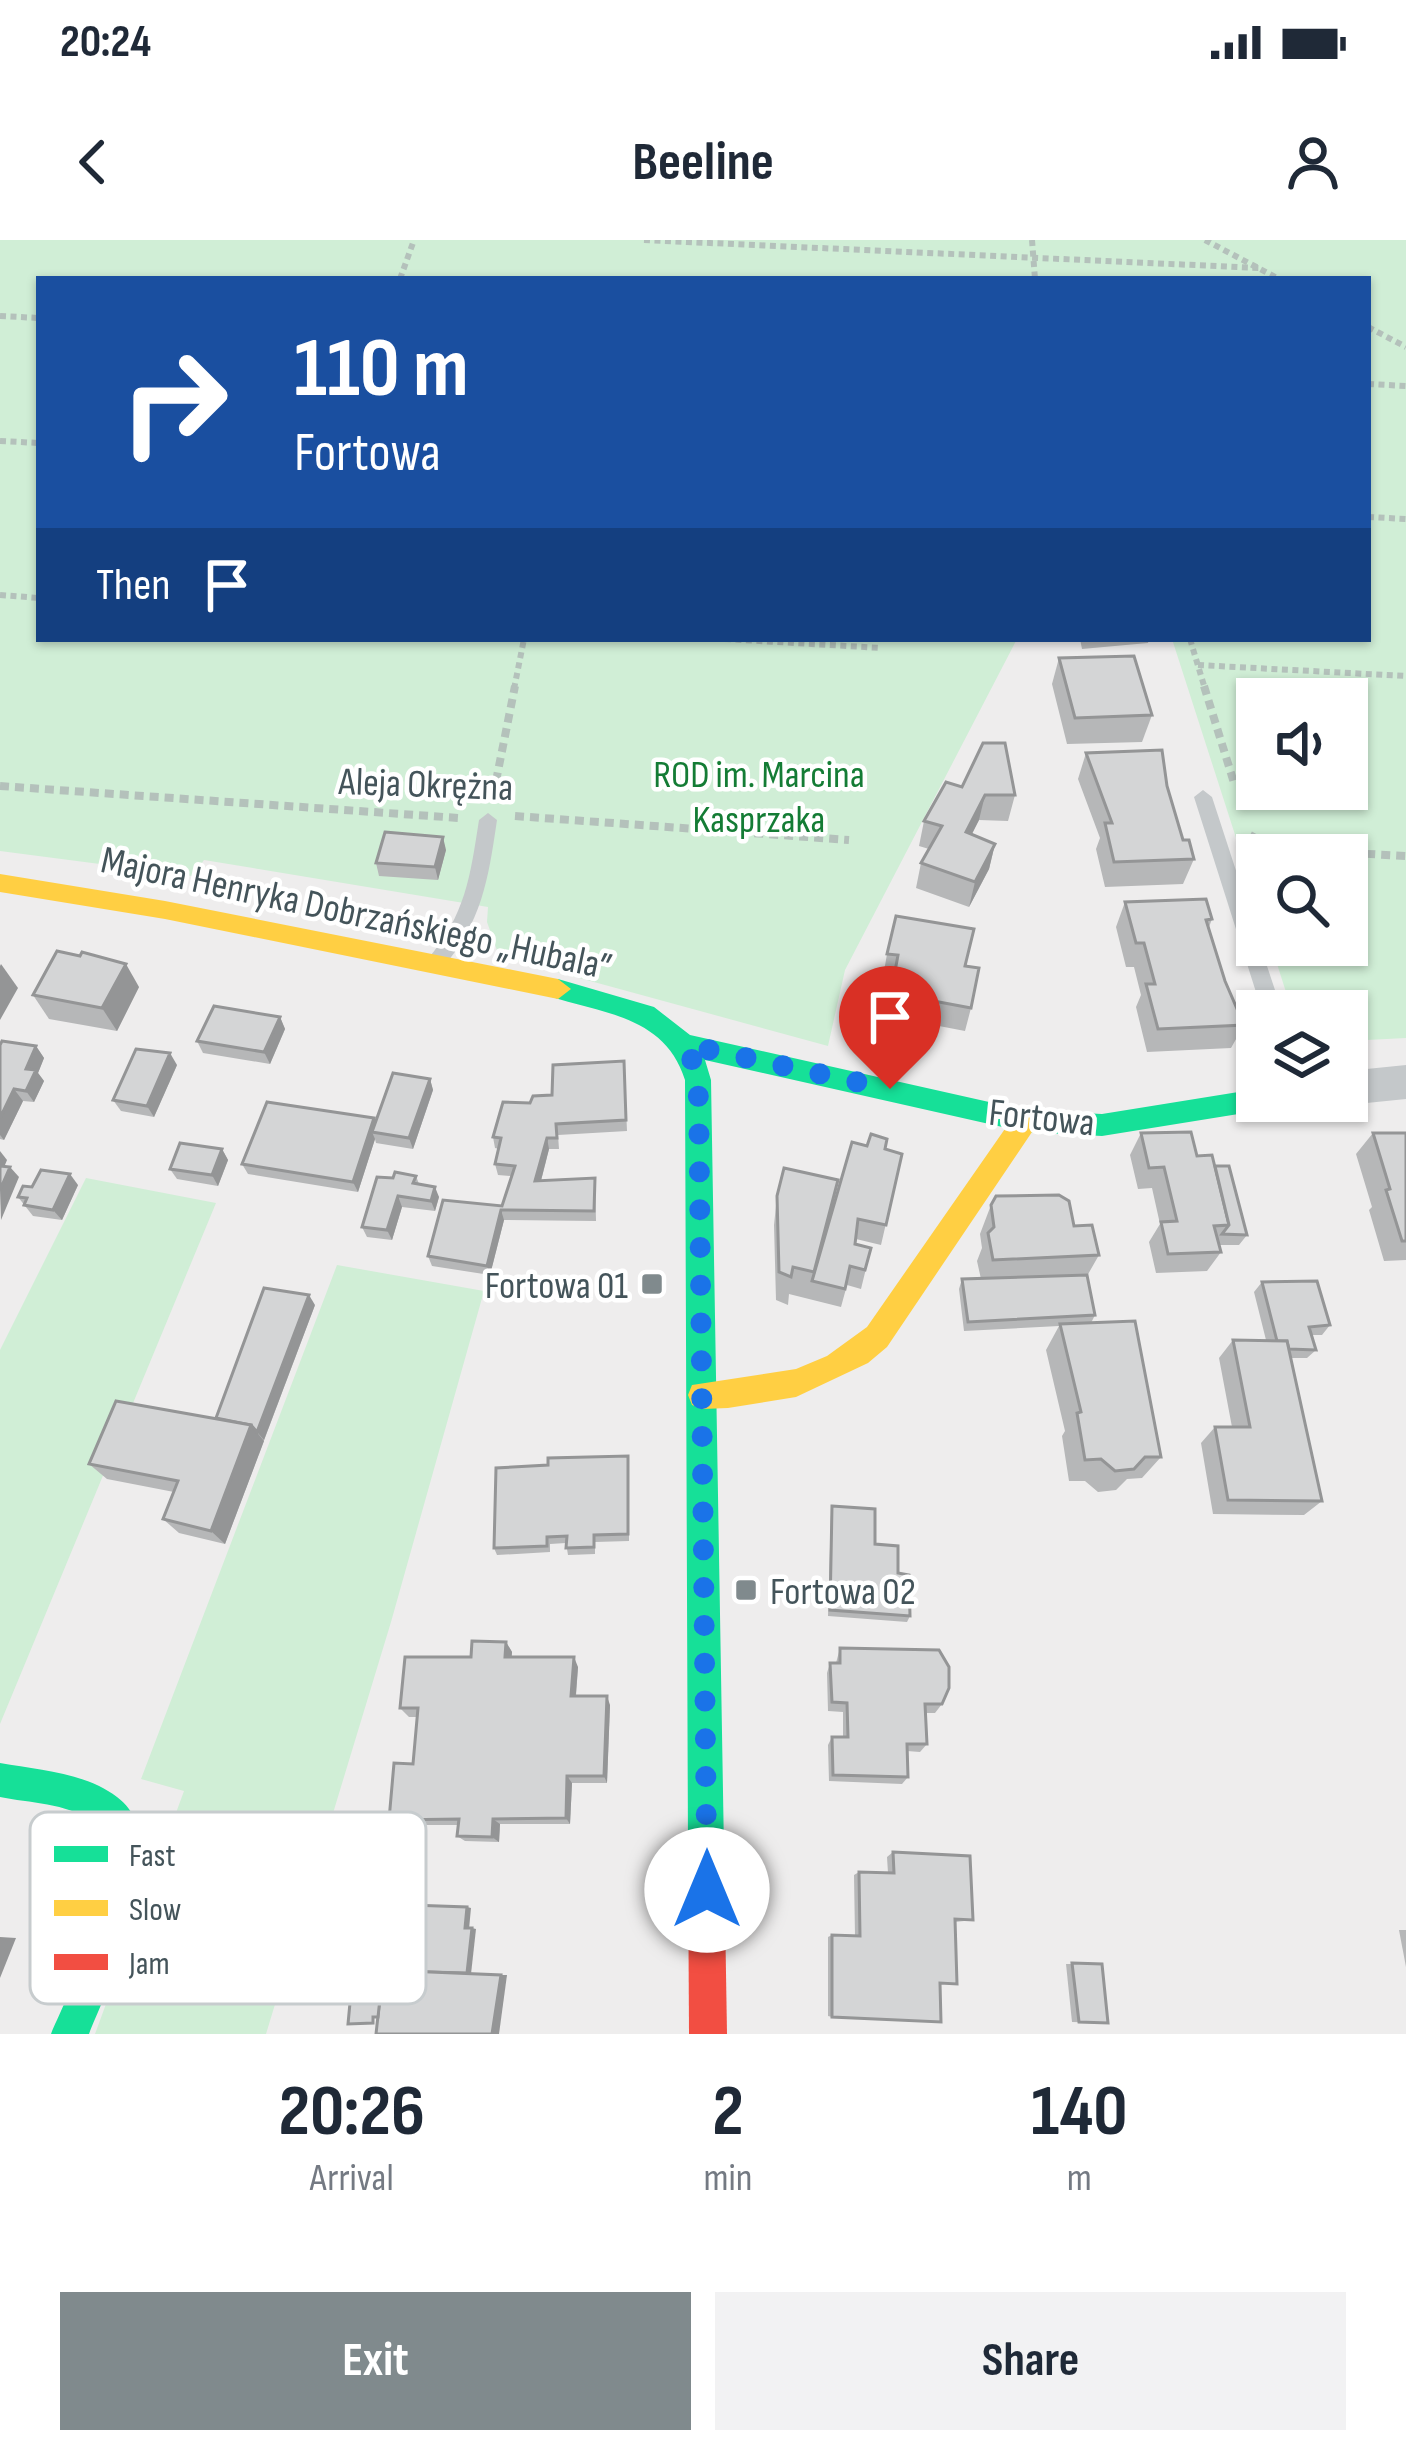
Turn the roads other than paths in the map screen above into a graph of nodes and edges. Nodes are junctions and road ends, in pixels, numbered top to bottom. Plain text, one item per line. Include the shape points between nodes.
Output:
1 (1203, 796) dead end
2 (488, 820) road end
3 (0, 883) edge
4 (434, 965) junction
5 (1265, 990) edge
6 (687, 1045) junction
7 (1406, 1082) edge
8 (1368, 1086) edge
9 (1236, 1103) edge
10 (1025, 1121) junction
11 (704, 1395) junction
12 (0, 1780) edge
13 (104, 1812) edge
14 (81, 2004) edge
15 (70, 2034) edge
16 (708, 2034) edge

1 - 5 lane
2 - 4 lane via 474,906
3 - 4 street, Majora Henryka Dobrzańskiego „Hubala”
4 - 6 street, Majora Henryka Dobrzańskiego „Hubala” via 645,1014
6 - 10 street, Fortowa
6 - 11 street via 698,1078
7 - 8 street
9 - 10 street, Fortowa via 1102,1125
10 - 11 street via 849,1367 809,1385
11 - 16 street
12 - 13 street
14 - 15 street

